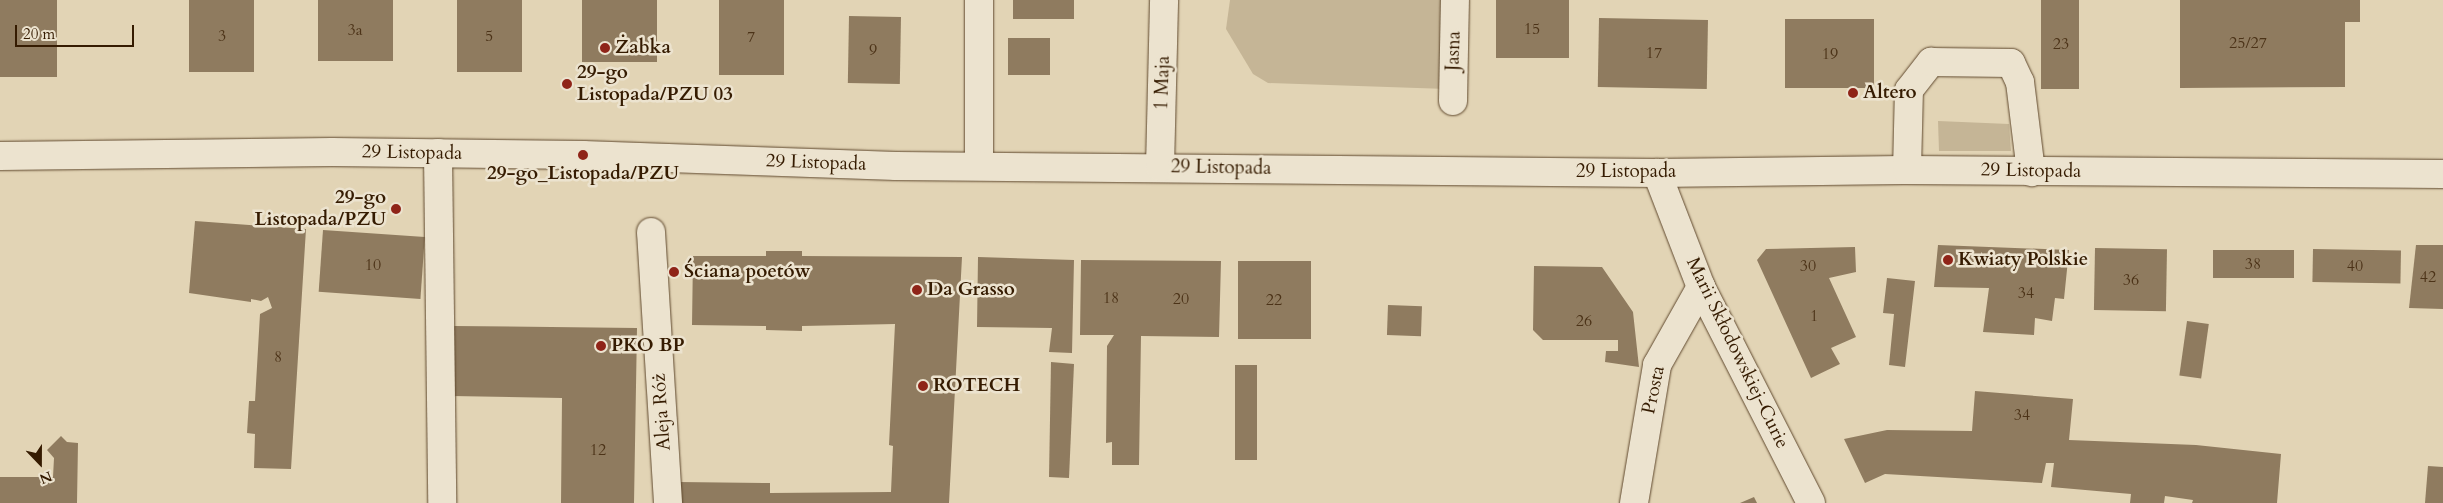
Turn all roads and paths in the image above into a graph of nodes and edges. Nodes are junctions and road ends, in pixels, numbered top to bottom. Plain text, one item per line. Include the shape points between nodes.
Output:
1 (979, 0) edge
2 (1164, 0) edge
3 (1455, 0) edge
4 (1453, 101) dead end
5 (438, 153) junction
6 (0, 156) edge
7 (979, 166) junction
8 (1160, 167) junction
9 (1907, 170) junction
10 (2031, 172) junction
11 (1657, 173) junction
12 (2443, 174) edge
13 (651, 232) dead end
14 (1701, 286) junction
15 (442, 503) edge
16 (668, 503) edge
17 (1634, 503) edge
18 (1811, 503) edge

1 - 7 street
2 - 8 street, 1 Maja
3 - 4 street, Jasna
5 - 6 street, 29 Listopada
5 - 7 street, 29 Listopada
5 - 15 street
7 - 8 street, 29 Listopada
8 - 11 street, 29 Listopada
9 - 10 street, 29 Listopada
9 - 10 street via 1909,90 1931,62 2011,63 2020,82
9 - 11 street, 29 Listopada
10 - 12 street, 29 Listopada
11 - 14 street, Marii Skłodowskiej-Curie
13 - 16 street, Aleja Róż
14 - 17 street, Prosta via 1657,366
14 - 18 street, Marii Skłodowskiej-Curie

